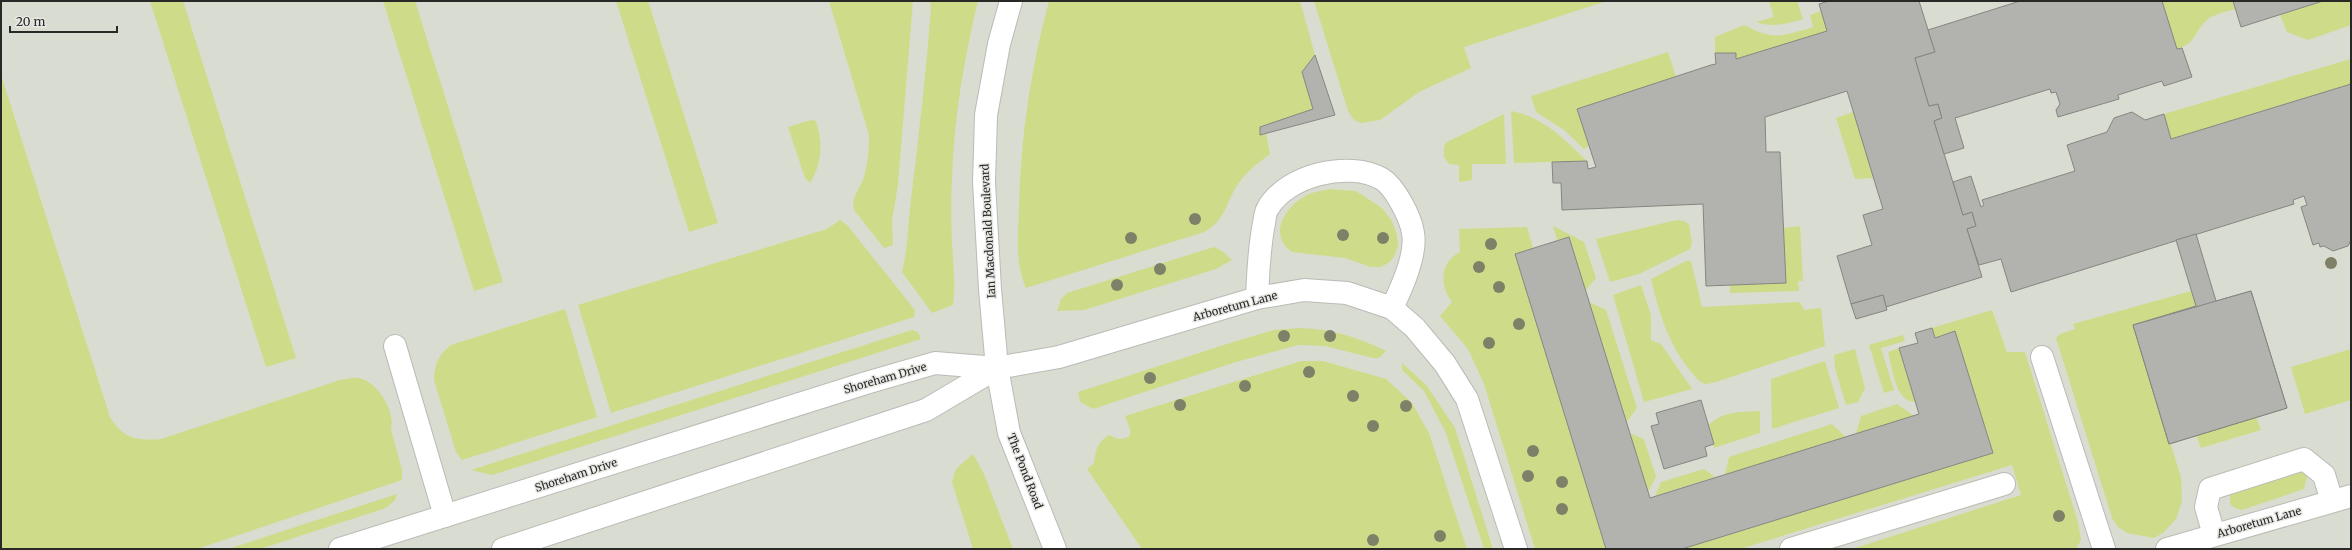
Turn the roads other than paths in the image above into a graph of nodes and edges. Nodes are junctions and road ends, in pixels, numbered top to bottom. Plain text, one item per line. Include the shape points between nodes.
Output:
1 (1010, 1) edge
2 (1257, 298) junction
3 (1392, 308) junction
4 (395, 346) dead end
5 (2042, 357) dead end
6 (997, 368) junction
7 (2004, 484) dead end
8 (2342, 498) edge
9 (445, 516) junction
10 (2214, 535) junction
11 (340, 549) edge
12 (503, 549) edge
13 (1055, 549) edge
14 (1516, 549) edge
15 (1791, 549) edge
16 (2104, 549) edge
17 (2167, 549) edge

1 - 6 street, Ian Macdonald Boulevard via 986,115 984,167
2 - 3 street, Arboretum Lane via 1304,290 1347,294
2 - 3 street via 1259,248 1267,208 1288,186 1320,173 1348,171 1383,180 1401,202 1414,234 1409,271
2 - 6 street, Arboretum Lane via 1059,357
3 - 14 street, Arboretum Lane via 1415,328 1445,364 1467,399
4 - 9 street
5 - 16 street
6 - 9 street, Shoreham Drive via 935,363
6 - 12 street via 926,410
6 - 13 street, The Pond Road via 1009,433
7 - 15 street
8 - 10 street, Arboretum Lane
8 - 10 street via 2324,474 2304,459 2210,489 2206,507
9 - 11 street, Shoreham Drive
10 - 17 street, Arboretum Lane

